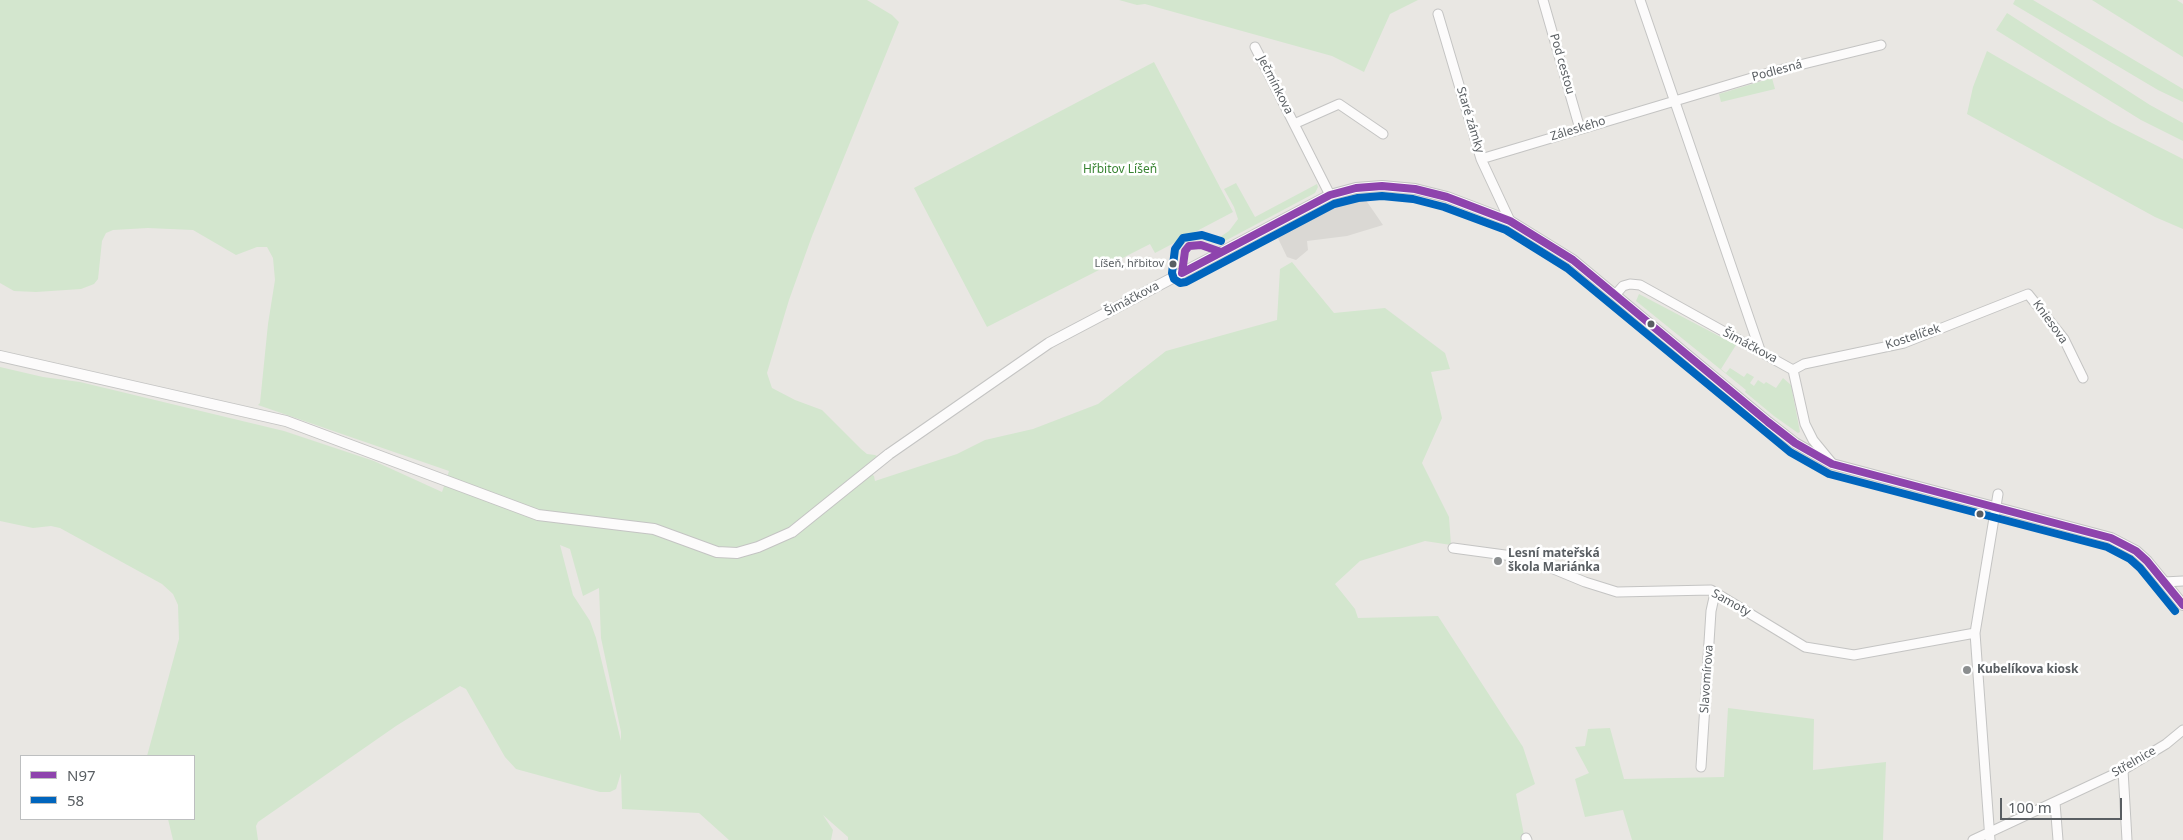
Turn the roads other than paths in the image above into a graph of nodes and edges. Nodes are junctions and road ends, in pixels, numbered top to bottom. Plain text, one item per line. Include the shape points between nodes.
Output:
1 (1543, 0) edge
2 (1640, 0) edge
3 (1438, 14) dead end
4 (1880, 45) dead end
5 (1255, 47) dead end
6 (1674, 100) junction
7 (1294, 124) junction
8 (1580, 129) junction
9 (1383, 134) dead end
10 (1481, 159) junction
11 (1330, 195) junction
12 (1510, 222) junction
13 (1616, 294) junction
14 (2028, 294) joint
15 (1760, 350) junction
16 (0, 356) edge
17 (1793, 370) junction
18 (2083, 378) dead end
19 (1832, 464) junction
20 (1998, 494) dead end
21 (1995, 507) junction
22 (1453, 548) dead end
23 (2183, 581) edge
24 (2164, 582) junction
25 (1715, 592) junction
26 (2183, 605) edge
27 (1975, 633) junction
28 (2183, 730) edge
29 (1701, 766) dead end
30 (2122, 770) junction
31 (2055, 803) junction
32 (1989, 836) edge
33 (1973, 840) edge
34 (2058, 840) edge
35 (2127, 840) edge

1 - 8 street, Pod cestou
2 - 6 street
3 - 10 street, Staré zámky
4 - 6 street, Podlesná
5 - 7 street, Ječmínkova
6 - 8 street, Záleského
6 - 15 street
7 - 9 street, Ječmínkova via 1339,104
7 - 11 street, Ječmínkova
8 - 10 street, Záleského
10 - 12 street, Staré zámky
11 - 12 street, Šimáčkova via 1382,186 1415,189 1447,197
11 - 16 street, Šimáčkova via 1049,343 880,461 792,532 737,553 717,552 654,529 538,514 277,418
12 - 13 street, Šimáčkova via 1573,260
13 - 15 street, Šimáčkova via 1623,286 1640,285
13 - 19 street, Šimáčkova via 1768,422 1795,443
14 - 17 street, Kostelíček via 1904,343 1804,364
14 - 18 street, Kniesova via 2064,339
15 - 17 street, Šimáčkova
17 - 19 street via 1805,424
19 - 21 street, Šimáčkova
20 - 21 street
21 - 24 street, Šimáčkova via 2111,538 2136,551
21 - 27 street
22 - 25 street, Samoty via 1527,558 1617,592
23 - 24 street
24 - 26 street, Šimáčkova
25 - 27 street, Samoty via 1805,647 1854,656
25 - 29 street, Slavomírova
27 - 32 street
28 - 30 street, Střelnice
30 - 31 street, Střelnice
30 - 35 street
31 - 32 street, Střelnice
31 - 34 street
32 - 33 street, Střelnice

